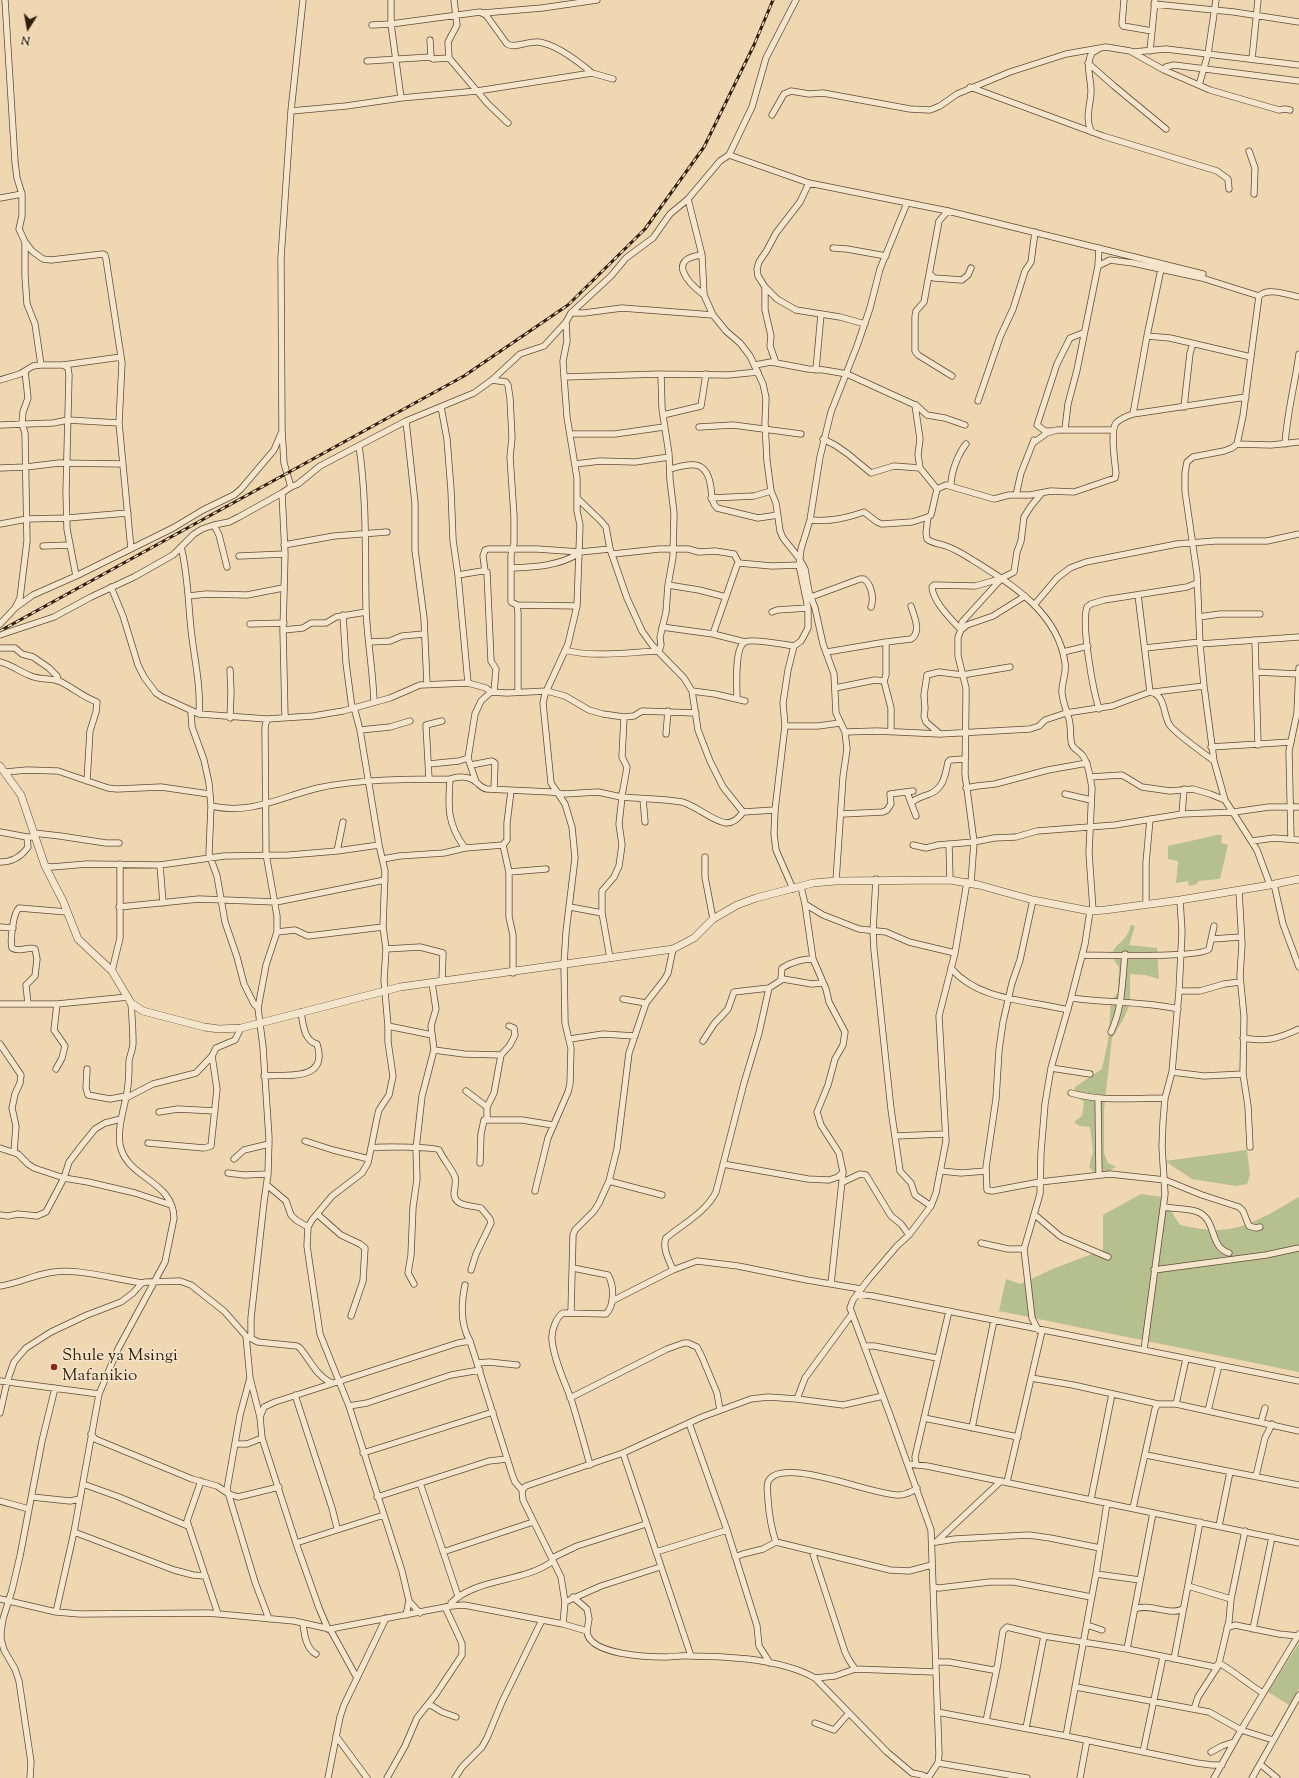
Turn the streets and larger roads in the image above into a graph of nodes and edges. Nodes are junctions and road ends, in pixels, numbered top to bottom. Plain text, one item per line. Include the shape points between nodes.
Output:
1 (5, 0) edge
2 (303, 0) edge
3 (390, 0) edge
4 (454, 0) edge
5 (597, 0) edge
6 (796, 0) edge
7 (1124, 0) edge
8 (1216, 0) edge
9 (1258, 0) edge
10 (1154, 2) edge
11 (1215, 10) junction
12 (483, 13) junction
13 (455, 15) junction
14 (1256, 15) junction
15 (1299, 22) edge
16 (391, 24) junction
17 (372, 25) dead end
18 (1152, 31) junction
19 (430, 40) dead end
20 (1099, 49) junction
21 (1130, 51) junction
22 (1150, 51) junction
23 (1208, 54) junction
24 (431, 57) junction
25 (449, 58) junction
26 (397, 59) junction
27 (1252, 59) junction
28 (367, 61) dead end
29 (1088, 63) junction
30 (1299, 65) edge
31 (1204, 69) junction
32 (1164, 70) junction
33 (592, 73) junction
34 (613, 79) dead end
35 (1299, 81) edge
36 (1199, 86) junction
37 (970, 87) junction
38 (477, 90) junction
39 (401, 98) junction
40 (1290, 110) dead end
41 (291, 111) junction
42 (772, 115) dead end
43 (508, 123) dead end
44 (1166, 129) dead end
45 (1092, 132) junction
46 (1249, 151) dead end
47 (729, 155) junction
48 (809, 184) junction
49 (1229, 189) dead end
50 (22, 194) junction
51 (1254, 194) dead end
52 (0, 198) edge
53 (688, 199) junction
54 (907, 203) junction
55 (948, 211) junction
56 (1035, 232) junction
57 (25, 242) junction
58 (833, 248) dead end
59 (1099, 248) junction
60 (1119, 253) junction
61 (702, 255) junction
62 (886, 256) junction
63 (1133, 263) junction
64 (1098, 266) junction
65 (971, 268) dead end
66 (1161, 269) junction
67 (930, 274) junction
68 (1203, 274) dead end
69 (765, 287) junction
70 (704, 295) junction
71 (1259, 296) junction
72 (1299, 297) edge
73 (571, 313) junction
74 (821, 314) junction
75 (713, 315) junction
76 (566, 322) junction
77 (865, 324) junction
78 (1083, 334) junction
79 (1147, 336) junction
80 (1193, 344) junction
81 (1299, 354) edge
82 (121, 357) junction
83 (1251, 358) junction
84 (776, 363) junction
85 (63, 364) junction
86 (41, 365) junction
87 (755, 365) junction
88 (816, 370) junction
89 (25, 372) junction
90 (758, 372) junction
91 (661, 374) junction
92 (706, 374) junction
93 (847, 374) junction
94 (952, 376) dead end
95 (564, 377) junction
96 (0, 380) edge
97 (492, 380) junction
98 (1246, 397) junction
99 (978, 401) dead end
100 (915, 405) junction
101 (441, 407) junction
102 (1184, 407) junction
103 (1133, 414) junction
104 (663, 415) junction
105 (68, 420) junction
106 (406, 421) junction
107 (22, 424) junction
108 (119, 424) junction
109 (0, 425) edge
110 (965, 425) dead end
111 (664, 427) junction
112 (699, 427) dead end
113 (765, 428) junction
114 (1065, 429) junction
115 (282, 430) junction
116 (1113, 430) junction
117 (1052, 431) junction
118 (570, 434) junction
119 (801, 434) dead end
120 (823, 439) junction
121 (1299, 442) edge
122 (966, 444) dead end
123 (1236, 444) junction
124 (1285, 444) junction
125 (359, 446) junction
126 (669, 457) junction
127 (67, 464) junction
128 (123, 464) junction
129 (575, 464) junction
130 (26, 467) junction
131 (0, 468) edge
132 (920, 468) junction
133 (670, 469) junction
134 (951, 485) junction
135 (291, 487) junction
136 (938, 489) junction
137 (772, 491) junction
138 (282, 494) junction
139 (1041, 494) junction
140 (1016, 495) junction
141 (711, 498) junction
142 (578, 499) junction
143 (128, 513) junction
144 (778, 515) junction
145 (928, 517) junction
146 (67, 518) junction
147 (27, 519) junction
148 (810, 520) junction
149 (0, 524) edge
150 (214, 525) junction
151 (387, 532) dead end
152 (1299, 534) edge
153 (366, 535) junction
154 (1192, 542) junction
155 (70, 545) junction
156 (284, 545) junction
157 (43, 546) dead end
158 (181, 547) junction
159 (131, 549) junction
160 (673, 549) junction
161 (512, 550) junction
162 (580, 552) junction
163 (612, 552) junction
164 (286, 554) junction
165 (239, 556) dead end
166 (799, 558) junction
167 (739, 563) junction
168 (799, 565) junction
169 (227, 567) dead end
170 (511, 568) junction
171 (485, 571) junction
172 (458, 575) junction
173 (76, 576) junction
174 (1002, 578) junction
175 (1197, 583) junction
176 (668, 585) junction
177 (111, 587) junction
178 (1187, 587) junction
179 (284, 588) junction
180 (1197, 593) junction
181 (1138, 595) junction
182 (189, 596) junction
183 (1025, 596) junction
184 (726, 597) junction
185 (811, 598) junction
186 (1035, 604) junction
187 (517, 605) junction
188 (577, 606) junction
189 (911, 606) dead end
190 (871, 607) dead end
191 (15, 608) junction
192 (808, 608) junction
193 (366, 612) junction
194 (772, 612) dead end
195 (1260, 614) dead end
196 (343, 616) junction
197 (1199, 617) junction
198 (0, 624) edge
199 (250, 624) dead end
200 (283, 627) junction
201 (662, 627) junction
202 (961, 630) junction
203 (424, 634) junction
204 (713, 634) junction
205 (0, 635) edge
206 (1299, 636) edge
207 (1256, 640) junction
208 (369, 642) junction
209 (745, 642) junction
210 (886, 642) junction
211 (1200, 643) junction
212 (794, 646) junction
213 (1088, 646) junction
214 (0, 648) edge
215 (1145, 648) junction
216 (565, 650) junction
217 (659, 651) junction
218 (827, 652) junction
219 (1063, 652) junction
220 (0, 662) edge
221 (1010, 667) dead end
222 (230, 670) dead end
223 (1299, 671) edge
224 (1256, 672) junction
225 (962, 675) junction
226 (58, 681) junction
227 (884, 681) junction
228 (468, 683) junction
229 (427, 684) junction
230 (1204, 686) junction
231 (835, 688) junction
232 (547, 691) junction
233 (692, 691) junction
234 (493, 692) junction
235 (518, 692) junction
236 (1152, 692) junction
237 (737, 699) junction
238 (746, 701) dead end
239 (374, 702) junction
240 (353, 708) junction
241 (1100, 709) junction
242 (191, 711) junction
243 (668, 711) junction
244 (696, 713) junction
245 (1066, 713) junction
246 (199, 714) junction
247 (285, 716) junction
248 (624, 717) junction
249 (230, 718) junction
250 (267, 719) junction
251 (410, 721) dead end
252 (442, 721) dead end
253 (840, 723) junction
254 (785, 726) junction
255 (1296, 729) edge
256 (360, 730) junction
257 (845, 732) junction
258 (891, 732) junction
259 (966, 732) junction
260 (666, 734) dead end
261 (940, 734) junction
262 (1291, 742) junction
263 (1258, 745) junction
264 (1211, 747) junction
265 (468, 758) junction
266 (964, 759) junction
267 (1214, 762) junction
268 (1087, 763) junction
269 (429, 764) junction
270 (471, 764) junction
271 (0, 766) edge
272 (6, 772) junction
273 (1090, 777) junction
274 (429, 779) junction
275 (450, 779) junction
276 (87, 780) junction
277 (369, 781) junction
278 (476, 782) junction
279 (966, 788) junction
280 (1184, 789) junction
281 (494, 790) junction
282 (511, 791) junction
283 (913, 791) dead end
284 (907, 792) junction
285 (557, 793) junction
286 (209, 794) junction
287 (1065, 794) dead end
288 (621, 797) junction
289 (643, 799) junction
290 (1091, 800) junction
291 (1225, 800) junction
292 (911, 803) junction
293 (266, 805) junction
294 (211, 806) junction
295 (1290, 807) junction
296 (1299, 807) edge
297 (775, 810) junction
298 (744, 812) junction
299 (1234, 812) junction
300 (842, 814) junction
301 (1182, 814) junction
302 (916, 816) dead end
303 (1150, 819) junction
304 (343, 822) dead end
305 (645, 822) dead end
306 (1090, 827) junction
307 (0, 832) edge
308 (35, 835) junction
309 (27, 837) junction
310 (1291, 839) junction
311 (1299, 840) edge
312 (1252, 841) junction
313 (974, 842) junction
314 (119, 843) dead end
315 (379, 844) junction
316 (949, 844) junction
317 (503, 845) junction
318 (913, 845) dead end
319 (465, 848) junction
320 (337, 851) junction
321 (266, 854) junction
322 (705, 857) dead end
323 (210, 859) junction
324 (383, 859) junction
325 (0, 862) edge
326 (120, 864) junction
327 (160, 864) junction
328 (45, 866) junction
329 (546, 869) dead end
330 (509, 872) junction
331 (876, 879) junction
332 (1299, 879) edge
333 (385, 880) junction
334 (836, 880) junction
335 (950, 880) junction
336 (969, 883) junction
337 (1272, 885) junction
338 (797, 888) junction
339 (1239, 891) junction
340 (220, 900) junction
341 (1033, 900) junction
342 (1180, 900) junction
343 (276, 902) junction
344 (163, 903) junction
345 (805, 904) junction
346 (1146, 904) junction
347 (119, 907) junction
348 (570, 907) junction
349 (1092, 910) junction
350 (67, 912) junction
351 (602, 913) junction
352 (713, 919) junction
353 (1214, 926) dead end
354 (0, 927) edge
355 (383, 927) junction
356 (13, 928) junction
357 (872, 931) junction
358 (276, 932) junction
359 (1241, 937) junction
360 (1212, 939) junction
361 (386, 949) junction
362 (673, 949) junction
363 (955, 954) junction
364 (1125, 954) junction
365 (1182, 954) junction
366 (1082, 955) junction
367 (610, 958) junction
368 (813, 959) junction
369 (564, 964) junction
370 (1299, 967) edge
371 (951, 968) junction
372 (112, 971) junction
373 (513, 973) junction
374 (781, 979) junction
375 (442, 981) junction
376 (1240, 982) junction
377 (432, 983) junction
378 (822, 983) junction
379 (769, 988) junction
380 (1180, 991) junction
381 (386, 992) junction
382 (1008, 998) junction
383 (1071, 998) junction
384 (623, 999) dead end
385 (129, 1000) junction
386 (1121, 1002) junction
387 (646, 1003) junction
388 (0, 1004) edge
389 (28, 1004) junction
390 (57, 1004) junction
391 (258, 1008) junction
392 (1068, 1010) junction
393 (1178, 1010) junction
394 (301, 1012) junction
395 (260, 1023) junction
396 (388, 1026) junction
397 (509, 1026) dead end
398 (241, 1028) junction
399 (1299, 1029) edge
400 (1111, 1032) dead end
401 (432, 1035) junction
402 (635, 1036) junction
403 (1243, 1038) junction
404 (570, 1039) junction
405 (703, 1041) dead end
406 (0, 1044) edge
407 (434, 1050) junction
408 (501, 1055) junction
409 (212, 1056) junction
410 (1051, 1068) junction
411 (56, 1069) dead end
412 (87, 1069) dead end
413 (1172, 1072) junction
414 (1090, 1074) dead end
415 (1243, 1074) junction
416 (264, 1076) junction
417 (466, 1091) dead end
418 (1071, 1093) dead end
419 (126, 1097) junction
420 (1165, 1098) junction
421 (1098, 1099) junction
422 (487, 1107) junction
423 (215, 1111) junction
424 (159, 1112) dead end
425 (121, 1119) junction
426 (487, 1119) junction
427 (553, 1125) junction
428 (945, 1134) junction
429 (895, 1136) junction
430 (305, 1141) dead end
431 (148, 1143) dead end
432 (269, 1144) junction
433 (1250, 1147) dead end
434 (0, 1148) edge
435 (371, 1148) junction
436 (416, 1148) junction
437 (14, 1152) junction
438 (234, 1159) dead end
439 (369, 1159) junction
440 (480, 1163) dead end
441 (723, 1164) junction
442 (941, 1171) junction
443 (986, 1171) junction
444 (843, 1172) junction
445 (228, 1173) dead end
446 (268, 1174) junction
447 (1099, 1174) junction
448 (64, 1178) junction
449 (1165, 1180) junction
450 (609, 1181) junction
451 (842, 1182) junction
452 (1040, 1182) junction
453 (267, 1185) junction
454 (535, 1190) dead end
455 (662, 1195) dead end
456 (171, 1205) junction
457 (931, 1206) junction
458 (1164, 1207) junction
459 (317, 1214) junction
460 (0, 1215) edge
461 (1035, 1215) junction
462 (308, 1227) junction
463 (1260, 1227) dead end
464 (909, 1235) junction
465 (981, 1242) dead end
466 (1299, 1248) edge
467 (1024, 1249) junction
468 (1229, 1253) dead end
469 (1108, 1257) dead end
470 (573, 1268) junction
471 (471, 1270) dead end
472 (673, 1270) junction
473 (1154, 1270) junction
474 (155, 1282) junction
475 (142, 1283) junction
476 (414, 1284) dead end
477 (832, 1284) junction
478 (465, 1285) dead end
479 (0, 1286) edge
480 (859, 1292) junction
481 (612, 1301) junction
482 (949, 1311) junction
483 (571, 1312) junction
484 (852, 1314) junction
485 (351, 1316) dead end
486 (994, 1320) junction
487 (1040, 1330) junction
488 (249, 1337) junction
489 (470, 1341) junction
490 (864, 1346) junction
491 (1144, 1350) junction
492 (937, 1358) junction
493 (1186, 1359) junction
494 (517, 1365) dead end
495 (1219, 1366) junction
496 (479, 1367) junction
497 (250, 1378) junction
498 (1031, 1378) junction
499 (0, 1381) edge
500 (338, 1381) junction
501 (1299, 1381) edge
502 (7, 1382) junction
503 (332, 1383) junction
504 (55, 1388) junction
505 (99, 1394) junction
506 (1112, 1394) junction
507 (295, 1395) junction
508 (883, 1396) junction
509 (570, 1398) junction
510 (797, 1399) junction
511 (1, 1401) edge
512 (1158, 1404) junction
513 (1176, 1404) junction
514 (349, 1406) junction
515 (1264, 1408) dead end
516 (720, 1410) junction
517 (1208, 1411) junction
518 (493, 1412) junction
519 (0, 1413) edge
520 (260, 1417) junction
521 (924, 1418) junction
522 (1261, 1422) junction
523 (689, 1424) junction
524 (1272, 1424) junction
525 (972, 1428) junction
526 (1299, 1431) edge
527 (91, 1434) junction
528 (1018, 1437) junction
529 (262, 1438) junction
530 (236, 1444) junction
531 (363, 1453) junction
532 (623, 1453) junction
533 (1146, 1455) junction
534 (507, 1458) junction
535 (590, 1464) junction
536 (908, 1464) junction
537 (916, 1464) junction
538 (1230, 1472) junction
539 (1256, 1476) junction
540 (201, 1481) junction
541 (1001, 1481) junction
542 (1007, 1482) junction
543 (420, 1483) junction
544 (83, 1484) junction
545 (1299, 1485) edge
546 (279, 1487) junction
547 (917, 1488) junction
548 (522, 1490) junction
549 (227, 1492) junction
550 (32, 1497) junction
551 (238, 1497) junction
552 (377, 1497) junction
553 (80, 1499) junction
554 (1091, 1499) junction
555 (0, 1501) edge
556 (231, 1502) junction
557 (1107, 1503) junction
558 (1133, 1508) junction
559 (29, 1509) junction
560 (1153, 1513) junction
561 (384, 1515) junction
562 (533, 1522) junction
563 (1200, 1522) junction
564 (646, 1524) junction
565 (188, 1526) junction
566 (1219, 1526) junction
567 (337, 1528) junction
568 (727, 1530) junction
569 (1245, 1531) junction
570 (74, 1532) junction
571 (1272, 1537) junction
572 (776, 1542) junction
573 (934, 1542) junction
574 (296, 1543) junction
575 (1299, 1543) edge
576 (1100, 1548) junction
577 (812, 1551) junction
578 (443, 1552) junction
579 (656, 1552) junction
580 (735, 1558) junction
581 (552, 1559) junction
582 (932, 1565) junction
583 (660, 1567) junction
584 (1096, 1574) junction
585 (205, 1576) junction
586 (1140, 1580) junction
587 (1188, 1586) junction
588 (933, 1587) junction
589 (458, 1596) junction
590 (1091, 1597) junction
591 (573, 1598) junction
592 (1231, 1599) junction
593 (0, 1600) edge
594 (8, 1601) junction
595 (409, 1601) junction
596 (565, 1602) junction
597 (448, 1607) junction
598 (1135, 1609) junction
599 (1182, 1609) junction
600 (56, 1612) junction
601 (420, 1613) junction
602 (218, 1614) junction
603 (406, 1615) junction
604 (386, 1618) junction
605 (269, 1619) junction
606 (542, 1620) junction
607 (1229, 1621) junction
608 (303, 1624) junction
609 (563, 1624) junction
610 (1087, 1625) junction
611 (1235, 1626) junction
612 (1227, 1628) junction
613 (329, 1629) junction
614 (1253, 1629) junction
615 (1102, 1630) dead end
616 (587, 1631) junction
617 (0, 1632) edge
618 (1298, 1635) edge
619 (1044, 1636) junction
620 (1084, 1641) junction
621 (1128, 1649) junction
622 (316, 1654) dead end
623 (691, 1656) junction
624 (1163, 1657) junction
625 (1174, 1658) junction
626 (936, 1662) junction
627 (770, 1663) junction
628 (1218, 1665) junction
629 (997, 1668) junction
630 (855, 1669) junction
631 (936, 1672) junction
632 (357, 1678) junction
633 (815, 1678) junction
634 (1076, 1687) junction
635 (1263, 1692) junction
636 (1299, 1695) edge
637 (1154, 1702) junction
638 (429, 1704) junction
639 (1194, 1709) junction
640 (937, 1712) junction
641 (848, 1713) junction
642 (456, 1717) dead end
643 (986, 1721) junction
644 (815, 1724) dead end
645 (1026, 1728) junction
646 (1241, 1730) junction
647 (336, 1736) junction
648 (1066, 1736) junction
649 (1087, 1740) junction
650 (1273, 1740) junction
651 (1234, 1742) junction
652 (1143, 1752) junction
653 (1211, 1752) dead end
654 (938, 1763) junction
655 (1260, 1764) junction
656 (1222, 1765) junction
657 (984, 1771) junction
658 (30, 1778) edge
659 (328, 1778) edge
660 (367, 1778) edge
661 (387, 1778) edge
662 (456, 1778) edge
663 (928, 1778) edge
664 (985, 1778) edge
665 (1026, 1778) edge
666 (1080, 1778) edge
667 (1214, 1778) edge
668 (1252, 1778) edge
669 (1277, 1778) edge

1 - 50 street via 15,162
2 - 41 street
3 - 16 street
4 - 13 street
5 - 12 street
6 - 47 street via 766,58 752,107
7 - 18 street via 1123,26
8 - 11 street
9 - 14 street
10 - 11 street
10 - 18 street
11 - 14 street
11 - 23 street
12 - 13 street
12 - 33 street via 510,46 540,42 579,62
13 - 16 street
13 - 25 street via 457,28 448,42
14 - 15 street
14 - 27 street
16 - 17 street
16 - 26 street
18 - 22 street
19 - 24 street
20 - 21 street via 1106,47
20 - 29 street via 1092,53
20 - 37 street via 1066,54
21 - 22 street
21 - 32 street
22 - 23 street via 1166,49
23 - 27 street
23 - 31 street
24 - 25 street
24 - 26 street
25 - 38 street
26 - 28 street
26 - 39 street
27 - 30 street
29 - 44 street
29 - 45 street via 1091,91 1088,124
31 - 32 street via 1174,65
31 - 35 street
31 - 36 street
32 - 36 street
33 - 34 street
33 - 38 street
36 - 40 street via 1279,110
37 - 42 street via 940,106 924,110 834,94 809,94 790,90 784,94
37 - 45 street
38 - 39 street
38 - 43 street
39 - 41 street
41 - 115 street via 281,258
45 - 49 street via 1217,171 1228,179
46 - 51 street via 1255,168
47 - 48 street
47 - 53 street via 720,161
48 - 54 street
48 - 69 street via 800,202 759,262 757,273
50 - 52 street
50 - 57 street via 19,229
53 - 61 street
53 - 73 street via 670,214 653,238 626,258 611,276
54 - 55 street
54 - 62 street
55 - 56 street
55 - 67 street via 939,221
56 - 59 street
56 - 99 street via 1030,262
57 - 82 street via 43,259 105,255
57 - 86 street via 27,304 35,324
58 - 62 street
59 - 60 street
59 - 64 street
60 - 63 street
60 - 68 street
61 - 70 street
61 - 70 street via 688,259 682,268 684,275
62 - 77 street
63 - 64 street via 1110,260
63 - 66 street
64 - 78 street
65 - 67 street via 962,280 934,278
66 - 71 street via 1217,282
66 - 79 street
67 - 94 street via 924,302 916,311 915,351
69 - 74 street via 785,305 802,312
69 - 84 street via 770,346
70 - 75 street
71 - 72 street via 1270,292
71 - 83 street
73 - 75 street via 622,308
73 - 76 street
74 - 77 street
74 - 88 street
75 - 87 street via 740,343
76 - 95 street
76 - 97 street via 544,346 520,354
77 - 93 street
78 - 114 street
78 - 117 street via 1070,338 1053,374 1037,425 1045,431
79 - 80 street
79 - 103 street
80 - 83 street
80 - 102 street
81 - 124 street via 1286,422
82 - 85 street
82 - 108 street via 123,375
83 - 98 street
84 - 87 street
84 - 88 street
85 - 86 street
85 - 105 street via 68,368 69,375
86 - 89 street via 33,366
87 - 90 street
88 - 93 street
89 - 96 street
89 - 107 street via 28,398
90 - 92 street
90 - 113 street via 766,398
91 - 92 street
91 - 95 street
91 - 104 street
92 - 104 street via 701,406
93 - 100 street
93 - 120 street via 833,406
95 - 118 street
97 - 101 street via 474,393
97 - 161 street via 506,382 510,398 514,516
98 - 102 street
98 - 123 street
100 - 110 street via 927,415
100 - 132 street via 920,439
101 - 106 street
101 - 172 street via 447,439 453,540
102 - 103 street
103 - 116 street via 1117,423
104 - 111 street
105 - 107 street
105 - 108 street
105 - 127 street
106 - 125 street
106 - 203 street
107 - 109 street
107 - 130 street via 25,433
108 - 128 street
111 - 118 street via 614,434
111 - 126 street
112 - 113 street via 733,425
113 - 119 street
113 - 137 street
114 - 116 street
114 - 117 street
115 - 135 street via 284,464
115 - 159 street via 274,450 234,495
116 - 139 street via 1115,478 1074,492 1051,491
117 - 140 street via 1033,442
118 - 129 street
120 - 132 street via 836,445 871,473 894,466
120 - 148 street
121 - 124 street
122 - 134 street via 959,454
123 - 124 street
123 - 154 street via 1224,451 1193,457 1186,464 1185,491
125 - 135 street via 320,466
125 - 153 street
126 - 129 street via 635,462 600,461
126 - 133 street
127 - 128 street
127 - 130 street
127 - 146 street
128 - 143 street
129 - 142 street
130 - 131 street
130 - 147 street
132 - 136 street
133 - 141 street via 688,464 705,468 709,476
133 - 160 street via 674,513
134 - 136 street
134 - 140 street via 991,498
135 - 138 street
136 - 145 street
137 - 141 street via 754,496
137 - 144 street
138 - 150 street via 229,522
138 - 156 street
139 - 140 street
139 - 174 street via 1024,518 1014,572
141 - 144 street via 713,504 723,511 758,518
142 - 162 street
142 - 163 street via 606,527
143 - 146 street
143 - 159 street
144 - 166 street via 783,538
145 - 148 street via 912,522 882,524 864,512 828,521
145 - 174 street via 927,539 953,549
146 - 147 street
146 - 155 street
147 - 149 street
147 - 191 street via 20,598
148 - 166 street
150 - 158 street via 194,534
150 - 169 street
151 - 153 street
152 - 154 street via 1267,541
153 - 156 street via 334,536
153 - 193 street
154 - 175 street
154 - 186 street via 1092,561 1070,568 1057,578
155 - 157 street
155 - 173 street
156 - 164 street
158 - 177 street via 173,555
158 - 182 street
159 - 173 street
160 - 163 street
160 - 167 street via 734,554
160 - 176 street
161 - 162 street
161 - 170 street
161 - 171 street via 485,550
162 - 163 street
162 - 170 street via 571,559 558,563
162 - 188 street
163 - 217 street via 627,598 642,631
164 - 165 street
164 - 179 street
166 - 168 street
166 - 185 street via 807,575
167 - 168 street
167 - 184 street
168 - 192 street
170 - 187 street via 511,602
171 - 172 street
171 - 234 street via 488,577 491,661 496,669
172 - 228 street
173 - 191 street via 33,595
174 - 183 street
174 - 202 street via 962,622
174 - 202 street via 975,586 932,587 933,594
175 - 178 street
175 - 180 street
176 - 184 street
176 - 201 street
177 - 205 street via 54,617
177 - 242 street via 144,677 156,693
178 - 180 street
178 - 181 street
179 - 182 street via 247,595
179 - 200 street
180 - 197 street
181 - 213 street via 1096,602 1087,607 1085,619
181 - 215 street
182 - 246 street via 200,697
183 - 186 street
183 - 202 street via 993,616 973,622
184 - 204 street
185 - 190 street via 864,579 870,587
185 - 218 street
186 - 219 street via 1052,628
187 - 188 street
187 - 235 street
188 - 216 street
189 - 210 street via 916,629 914,637
191 - 198 street
192 - 194 street
192 - 212 street via 808,628 805,636
193 - 196 street
193 - 208 street
195 - 197 street
196 - 200 street via 326,622 311,623 303,628
196 - 240 street via 346,663
197 - 211 street
199 - 200 street
200 - 247 street
201 - 204 street
201 - 217 street
202 - 225 street via 957,642
203 - 208 street via 402,636 390,641
203 - 229 street
204 - 209 street
206 - 207 street
207 - 211 street
207 - 224 street
208 - 239 street
209 - 212 street via 773,642
209 - 237 street via 739,652
210 - 218 street
210 - 227 street
211 - 215 street
211 - 230 street
212 - 254 street via 783,704
213 - 219 street
213 - 241 street via 1093,688
214 - 226 street via 15,648 22,654 33,657 49,668
215 - 236 street
216 - 217 street via 579,653
216 - 232 street
217 - 233 street via 684,678
218 - 231 street via 834,674
219 - 245 street via 1066,671 1062,689
220 - 226 street via 31,676
221 - 225 street
222 - 249 street
223 - 224 street
223 - 255 street
224 - 263 street
225 - 259 street via 966,688
225 - 261 street via 939,672 926,678 924,719
226 - 276 street via 97,702 90,731
227 - 231 street via 869,681
227 - 258 street via 891,708
228 - 229 street
228 - 234 street
229 - 239 street via 412,688 401,695
230 - 236 street
230 - 264 street
231 - 253 street via 836,713
232 - 235 street
232 - 248 street via 565,696 589,710
232 - 285 street via 543,703 551,783
233 - 237 street
233 - 244 street
234 - 235 street
234 - 265 street via 481,702 475,714
236 - 241 street
236 - 267 street via 1160,697 1172,728
237 - 238 street
239 - 240 street
240 - 247 street via 313,716
240 - 256 street
241 - 245 street
242 - 246 street
242 - 286 street via 192,726 207,772
243 - 244 street
243 - 248 street via 642,711 634,716
243 - 260 street
244 - 298 street via 700,737 713,768 723,787
245 - 259 street via 1045,720 1039,726 1030,729
245 - 268 street via 1071,742
246 - 249 street
247 - 250 street
248 - 288 street via 622,757 627,767
249 - 250 street
250 - 293 street
251 - 256 street via 390,727
252 - 269 street via 426,725
253 - 254 street
253 - 257 street
254 - 297 street
255 - 262 street
256 - 277 street
257 - 258 street
257 - 300 street via 848,749 843,777
258 - 261 street
259 - 261 street
259 - 266 street
262 - 263 street
262 - 295 street
263 - 264 street
264 - 267 street
265 - 269 street
265 - 270 street
266 - 279 street
266 - 292 street via 950,760 944,782 940,787
267 - 291 street
268 - 273 street
268 - 279 street
269 - 274 street
270 - 278 street
270 - 281 street via 486,761 494,763
271 - 272 street
272 - 276 street via 49,770
272 - 308 street via 21,795
273 - 280 street via 1118,775 1125,776 1142,787 1170,791
273 - 290 street
274 - 275 street
274 - 277 street
275 - 278 street via 462,777
275 - 319 street via 451,825
276 - 286 street via 108,788 161,787
277 - 293 street via 318,788
277 - 315 street
278 - 281 street via 482,788
279 - 313 street
280 - 291 street via 1204,792
280 - 301 street
281 - 282 street
282 - 285 street
282 - 317 street via 507,840
283 - 284 street
284 - 292 street
284 - 300 street via 890,794 892,804 883,812
285 - 288 street via 598,792
285 - 348 street via 568,815 575,844
286 - 294 street
287 - 290 street
288 - 289 street
288 - 351 street via 619,824 622,836 619,866 614,877 602,891
289 - 298 street via 682,802 727,823 734,822
289 - 305 street
290 - 306 street
291 - 299 street
292 - 302 street
293 - 294 street via 229,809
293 - 321 street
294 - 323 street
295 - 296 street
295 - 299 street
295 - 310 street
297 - 298 street
297 - 338 street via 774,843
299 - 301 street
299 - 312 street
300 - 334 street
301 - 303 street
303 - 306 street
303 - 346 street
304 - 320 street
306 - 313 street via 1042,830 1016,837
306 - 349 street
307 - 309 street
308 - 309 street
308 - 314 street
308 - 328 street
309 - 325 street via 28,847 24,854
310 - 311 street
310 - 312 street
312 - 337 street
313 - 316 street
313 - 336 street
315 - 320 street
315 - 324 street
316 - 318 street via 926,848
316 - 335 street
317 - 319 street
317 - 330 street
319 - 324 street via 444,853
320 - 321 street
321 - 323 street
321 - 343 street
322 - 352 street via 705,877
323 - 327 street
323 - 340 street via 217,876
324 - 333 street
326 - 327 street
326 - 328 street
326 - 347 street
327 - 344 street
328 - 350 street
329 - 330 street
330 - 373 street
331 - 334 street
331 - 335 street
331 - 357 street
332 - 337 street
333 - 343 street
333 - 355 street
334 - 338 street
335 - 336 street
336 - 341 street
336 - 363 street
337 - 339 street
337 - 370 street
338 - 345 street
338 - 352 street via 741,903
339 - 342 street
339 - 359 street
340 - 343 street
340 - 344 street via 199,899
340 - 391 street via 244,984
341 - 349 street
341 - 382 street via 1020,960
342 - 346 street
342 - 365 street
343 - 358 street
344 - 347 street
345 - 357 street via 835,920
345 - 368 street
346 - 349 street
347 - 372 street via 120,938
348 - 351 street
348 - 369 street
349 - 366 street
350 - 356 street via 19,908 14,913
350 - 372 street via 78,939
351 - 367 street
352 - 362 street via 694,938
353 - 360 street
354 - 356 street
355 - 358 street via 308,936 295,930
355 - 361 street
356 - 389 street via 10,942 12,948 33,948 36,953 35,976 26,985
357 - 363 street via 886,932 909,942
357 - 429 street
358 - 391 street via 266,965
359 - 360 street
359 - 376 street
360 - 365 street via 1208,951
361 - 375 street via 420,947 443,953
361 - 381 street
362 - 367 street
362 - 387 street via 668,973
363 - 371 street
364 - 365 street
364 - 366 street
364 - 386 street
365 - 380 street
366 - 383 street
367 - 369 street
368 - 374 street via 799,960 792,965 784,966
368 - 378 street
369 - 373 street
369 - 404 street via 565,1023
371 - 382 street via 962,979 980,990
371 - 428 street via 940,1016
372 - 385 street
373 - 375 street
374 - 378 street
374 - 379 street
375 - 377 street
376 - 380 street via 1200,991
376 - 403 street
377 - 381 street
377 - 401 street via 436,1009 431,1026
378 - 444 street via 845,1032 843,1045 835,1059 818,1108 818,1117 839,1153
379 - 405 street via 734,992 728,1009
379 - 441 street via 760,1034
380 - 393 street
381 - 394 street
381 - 396 street
382 - 392 street
382 - 443 street via 999,1050 996,1099
383 - 386 street
383 - 392 street
384 - 387 street
385 - 390 street
385 - 398 street via 143,1011 204,1027
385 - 419 street via 133,1045
386 - 393 street via 1150,1004
386 - 400 street
387 - 402 street
388 - 389 street
389 - 390 street
390 - 411 street via 54,1030 65,1046
391 - 395 street
392 - 410 street
393 - 413 street
394 - 395 street
394 - 416 street via 308,1039 317,1044 317,1066 314,1070 300,1074
395 - 398 street
395 - 416 street
396 - 401 street
396 - 435 street via 392,1076 389,1095 379,1110
397 - 408 street via 514,1028 515,1035
398 - 409 street via 235,1040 216,1048
399 - 403 street via 1273,1039
401 - 407 street
402 - 404 street via 604,1034
402 - 450 street via 627,1061 617,1149
403 - 415 street
404 - 427 street via 569,1089
406 - 437 street via 21,1075 12,1108 16,1126
407 - 408 street
407 - 436 street via 422,1096
408 - 422 street via 494,1093
409 - 419 street via 193,1074 157,1082
409 - 423 street via 217,1084
410 - 414 street
410 - 452 street via 1045,1104
412 - 419 street via 88,1095 110,1099
413 - 415 street via 1204,1076
413 - 420 street
415 - 433 street
416 - 432 street
417 - 422 street
418 - 421 street
419 - 425 street
420 - 421 street
420 - 449 street via 1162,1140
421 - 447 street
422 - 426 street
423 - 424 street via 178,1109
423 - 431 street via 210,1147
425 - 448 street via 105,1123 95,1129 69,1162
425 - 456 street via 120,1143 125,1158 137,1171 157,1184
426 - 427 street via 522,1120
426 - 440 street via 482,1124
427 - 454 street
428 - 429 street
428 - 442 street
429 - 457 street via 900,1171 911,1183 915,1194
430 - 439 street
432 - 438 street via 244,1150
432 - 446 street
434 - 437 street
435 - 436 street
435 - 439 street
436 - 471 street via 438,1149 455,1176 456,1200 481,1208 490,1219 490,1227
436 - 476 street via 417,1179 408,1273
437 - 448 street via 34,1168
439 - 459 street via 362,1173 332,1196
441 - 444 street via 808,1179 829,1180
441 - 472 street via 713,1198 666,1238 665,1248
442 - 443 street
442 - 457 street
443 - 452 street via 989,1191
444 - 451 street
445 - 446 street
446 - 453 street
447 - 449 street
447 - 452 street
448 - 456 street via 93,1183
448 - 460 street via 46,1212 37,1216
449 - 458 street
449 - 463 street via 1239,1207 1248,1226
450 - 455 street
450 - 470 street via 594,1211 575,1230 572,1241
451 - 464 street via 860,1174 866,1175 892,1216
451 - 477 street
452 - 461 street
453 - 462 street via 286,1201 291,1215
453 - 488 street
456 - 474 street via 174,1218 169,1247
457 - 464 street
458 - 468 street via 1203,1215 1211,1227 1218,1247
458 - 473 street
459 - 462 street
459 - 485 street via 342,1235 365,1248 363,1281
461 - 467 street
461 - 469 street via 1061,1237
462 - 500 street via 307,1246 318,1323
464 - 480 street
465 - 467 street via 1008,1249
466 - 473 street
467 - 487 street via 1033,1321
470 - 481 street via 608,1274 611,1280
470 - 483 street
472 - 477 street via 697,1261 713,1262
472 - 481 street
473 - 491 street
474 - 475 street
474 - 488 street via 180,1281 191,1285 224,1311
474 - 505 street via 118,1348
475 - 479 street via 88,1273 58,1272
475 - 502 street via 121,1302 51,1332 26,1348 14,1362
477 - 480 street
478 - 489 street via 463,1320
480 - 482 street
480 - 484 street via 851,1304
481 - 483 street via 606,1314
482 - 486 street
482 - 492 street
483 - 509 street via 561,1314 553,1330 552,1339
484 - 490 street
484 - 510 street via 805,1378
486 - 487 street
486 - 525 street
487 - 491 street
487 - 498 street
488 - 497 street
488 - 503 street via 268,1344 297,1346 320,1375
489 - 496 street
489 - 500 street
490 - 492 street
490 - 508 street
491 - 493 street
492 - 521 street
493 - 495 street
493 - 513 street
494 - 496 street via 488,1362
495 - 501 street
495 - 517 street
496 - 514 street via 367,1403
496 - 518 street
497 - 520 street
497 - 530 street
498 - 506 street
498 - 528 street
499 - 502 street
500 - 503 street
500 - 514 street
502 - 504 street
502 - 511 street
503 - 507 street
504 - 505 street
504 - 550 street
505 - 527 street
506 - 512 street
506 - 554 street
507 - 520 street via 268,1404
507 - 567 street
508 - 510 street via 843,1406
508 - 536 street
509 - 516 street via 667,1349 688,1343 697,1347 702,1356 717,1393
509 - 535 street
510 - 516 street via 759,1398
511 - 519 street
512 - 513 street
512 - 533 street
513 - 517 street
514 - 531 street
515 - 522 street
516 - 523 street
517 - 522 street
518 - 531 street
518 - 534 street
520 - 529 street
521 - 525 street
521 - 537 street via 915,1457
522 - 524 street
523 - 532 street
523 - 568 street
524 - 526 street
524 - 539 street via 1265,1438
525 - 528 street
527 - 540 street via 95,1439
527 - 544 street
528 - 542 street
529 - 530 street via 247,1444
529 - 546 street
530 - 549 street
531 - 552 street
532 - 535 street
532 - 564 street
533 - 538 street
533 - 558 street
534 - 543 street via 489,1461
534 - 548 street via 515,1482
535 - 548 street via 526,1486
536 - 537 street
536 - 547 street
537 - 541 street
538 - 539 street
538 - 566 street
539 - 545 street
540 - 549 street
540 - 565 street via 190,1508
541 - 542 street
541 - 573 street
542 - 554 street
543 - 552 street
543 - 578 street
544 - 553 street
544 - 565 street
546 - 551 street
546 - 574 street
547 - 572 street via 909,1493 896,1495 804,1473 776,1474 769,1480 767,1487 771,1526
547 - 573 street
548 - 562 street via 523,1500
549 - 551 street
549 - 556 street
550 - 553 street via 70,1501
550 - 559 street
551 - 556 street
552 - 561 street
553 - 570 street
554 - 557 street
555 - 559 street
556 - 605 street
557 - 558 street
557 - 576 street
558 - 560 street
559 - 594 street
560 - 563 street
560 - 586 street
561 - 567 street
561 - 595 street
562 - 578 street
562 - 581 street
563 - 566 street
563 - 587 street
564 - 579 street
564 - 581 street via 578,1546
565 - 585 street
566 - 569 street
567 - 574 street
568 - 579 street
568 - 580 street
569 - 571 street
569 - 592 street
570 - 585 street via 174,1570
570 - 600 street
571 - 575 street
571 - 614 street
572 - 577 street
572 - 580 street
573 - 576 street via 1030,1535
573 - 582 street
574 - 613 street
576 - 584 street
577 - 582 street via 900,1572
577 - 630 street via 841,1639
578 - 589 street
579 - 583 street
580 - 627 street via 757,1626 759,1646
581 - 589 street via 539,1569
581 - 596 street via 561,1577
582 - 588 street
583 - 591 street
583 - 623 street
584 - 586 street
584 - 590 street
585 - 602 street
586 - 598 street
587 - 592 street
587 - 599 street
588 - 590 street via 1006,1582 1031,1584
588 - 626 street
589 - 597 street
590 - 610 street
591 - 596 street
591 - 616 street via 587,1609
592 - 607 street
593 - 594 street
594 - 600 street
594 - 617 street
595 - 601 street
595 - 603 street
596 - 609 street
597 - 601 street
597 - 606 street via 473,1606
597 - 638 street via 462,1644 462,1655
598 - 599 street via 1146,1606 1173,1611
598 - 621 street
599 - 625 street
600 - 602 street
601 - 603 street
602 - 605 street
603 - 604 street
604 - 613 street
604 - 632 street
605 - 608 street
606 - 609 street
606 - 662 street via 487,1738
607 - 611 street
607 - 612 street
608 - 613 street
608 - 622 street via 310,1649
609 - 616 street
610 - 615 street
610 - 620 street
611 - 612 street
611 - 614 street
612 - 628 street
613 - 632 street
614 - 618 street
616 - 623 street via 594,1644 624,1654
617 - 658 street via 4,1650 19,1681 31,1762
618 - 635 street
619 - 620 street
619 - 629 street via 1016,1628 1005,1628
619 - 645 street
620 - 621 street
620 - 634 street
621 - 624 street
623 - 627 street
624 - 625 street
624 - 637 street
625 - 628 street via 1213,1668
626 - 629 street via 949,1662 987,1670
626 - 631 street
627 - 633 street
628 - 635 street via 1231,1670
628 - 639 street via 1198,1697
629 - 643 street
630 - 631 street
630 - 633 street via 839,1675
631 - 640 street
632 - 647 street via 342,1711
633 - 641 street
634 - 637 street
634 - 648 street
635 - 646 street
636 - 650 street
637 - 639 street
637 - 652 street
638 - 642 street
638 - 661 street via 417,1718
639 - 646 street via 1214,1714
640 - 643 street
640 - 654 street
641 - 644 street via 834,1730
641 - 663 street via 912,1774
643 - 645 street
645 - 648 street
646 - 650 street
646 - 651 street
647 - 659 street
647 - 660 street
648 - 649 street
649 - 652 street
649 - 666 street
650 - 655 street
651 - 653 street
651 - 656 street
652 - 656 street via 1208,1765
654 - 657 street
654 - 663 street
655 - 668 street
655 - 669 street
656 - 667 street
657 - 664 street
657 - 665 street

